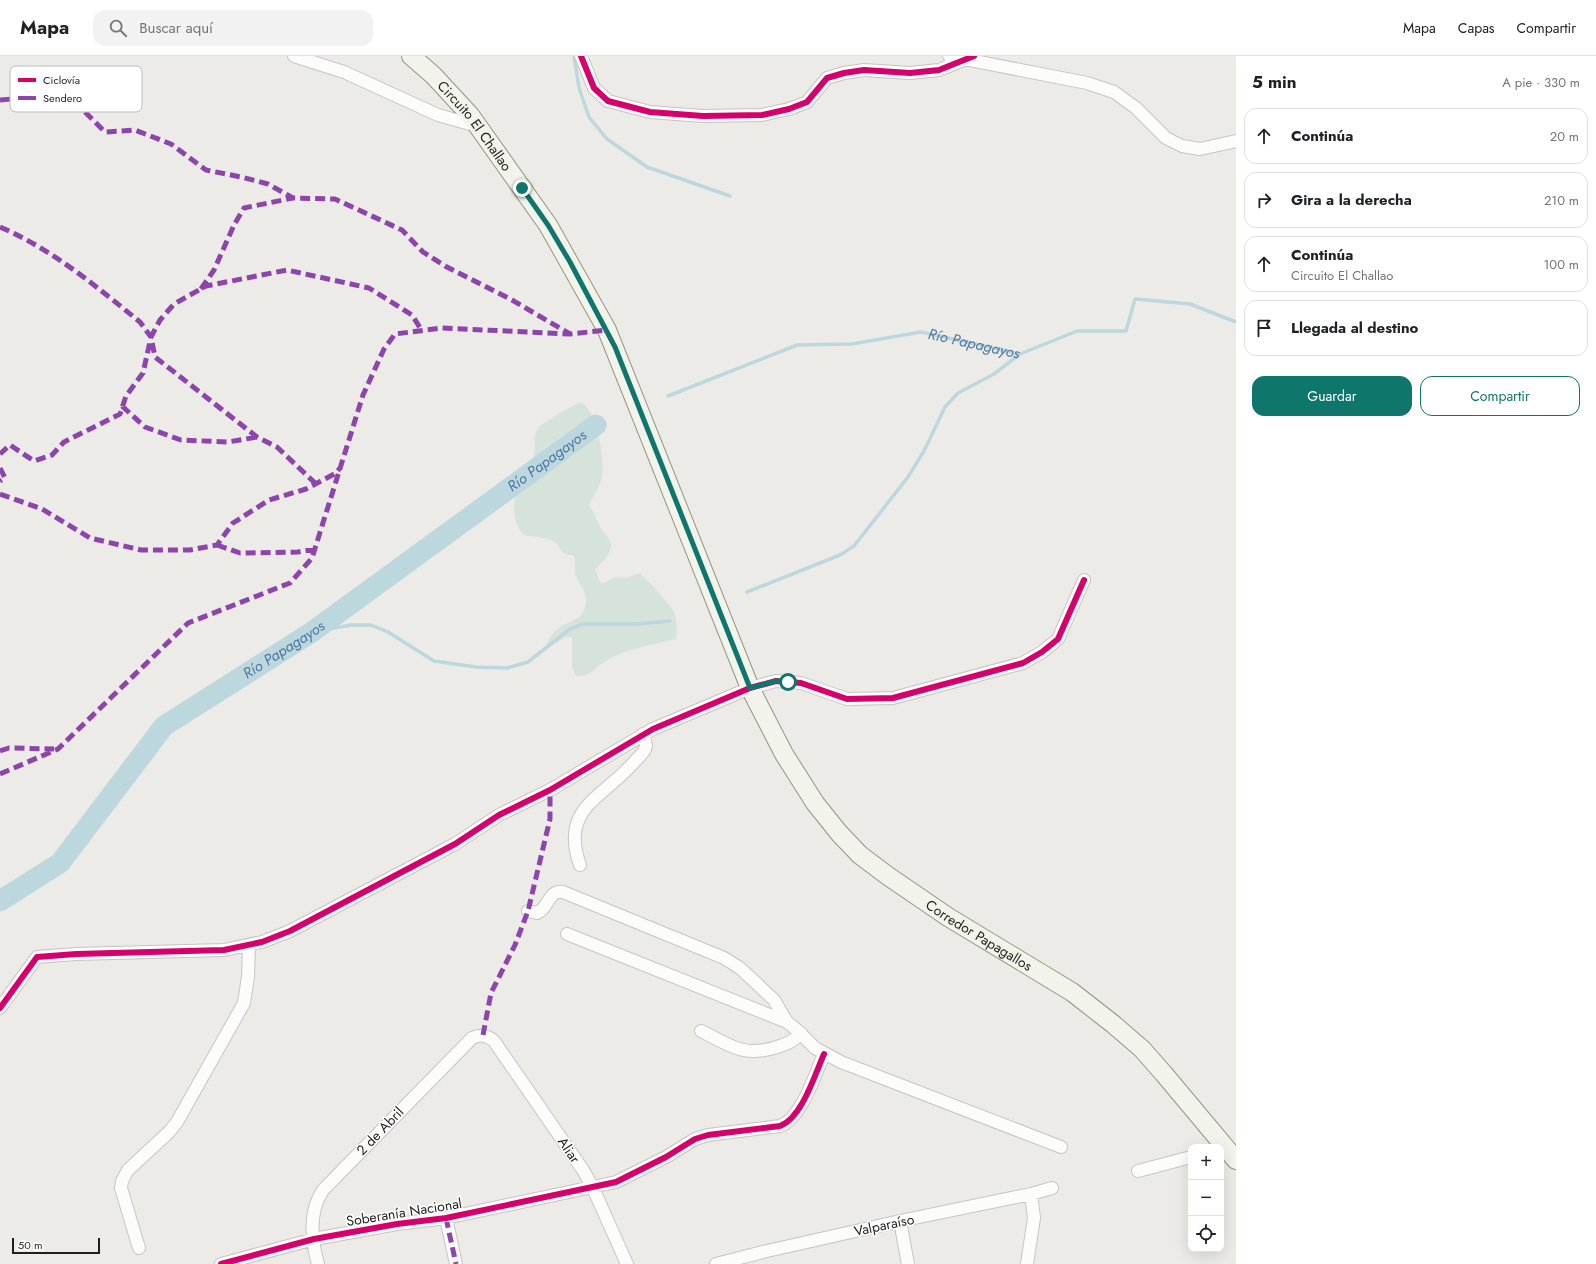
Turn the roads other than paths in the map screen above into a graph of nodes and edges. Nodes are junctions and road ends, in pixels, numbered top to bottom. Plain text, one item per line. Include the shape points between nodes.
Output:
1 (294, 56) edge
2 (411, 56) edge
3 (581, 56) edge
4 (949, 56) edge
5 (971, 58) edge
6 (477, 126) junction
7 (1236, 141) edge
8 (1084, 580) dead end
9 (750, 688) junction
10 (643, 734) junction
11 (580, 865) dead end
12 (528, 911) dead end
13 (566, 934) dead end
14 (249, 946) junction
15 (0, 1008) edge
16 (787, 1022) junction
17 (700, 1031) dead end
18 (800, 1034) junction
19 (497, 1045) joint
20 (824, 1054) junction
21 (1218, 1144) edge
22 (1061, 1147) dead end
23 (1224, 1149) edge
24 (1188, 1158) edge
25 (1236, 1160) edge
26 (1138, 1171) dead end
27 (593, 1188) junction
28 (1052, 1188) dead end
29 (1031, 1194) junction
30 (446, 1218) junction
31 (900, 1221) junction
32 (314, 1239) junction
33 (139, 1248) dead end
34 (223, 1264) edge
35 (318, 1264) edge
36 (456, 1264) edge
37 (627, 1264) edge
38 (716, 1264) edge
39 (908, 1264) edge
40 (1027, 1264) edge

1 - 6 street via 344,72 438,115
2 - 6 main road, Circuito El Challao via 438,80
3 - 5 street via 594,88 608,100 650,112 703,116 762,115 789,109 807,102 827,78 844,73 864,70 910,73 932,70
4 - 5 street
5 - 7 street via 1087,83 1114,92 1136,108 1166,138 1182,146 1200,149
6 - 9 main road, Circuito El Challao via 548,225 615,347
8 - 9 street via 1058,639 1023,663 893,698 847,699 801,683 776,681
9 - 10 street
9 - 21 main road, Corredor Papagallos via 803,785 860,855 924,902 1072,992 1101,1014 1142,1050
10 - 11 street via 646,746 642,754 594,798 579,819 573,840
10 - 14 street via 550,790 499,815 441,852 290,931
12 - 16 street via 543,911 550,896 558,891 563,892 713,952 752,978 774,1000
13 - 16 street
14 - 15 street via 224,950 37,957
14 - 33 street via 246,996 232,1026 170,1132 128,1170 122,1181 121,1188
16 - 18 street
17 - 18 street via 749,1052 762,1052 785,1045
18 - 20 street
19 - 27 street, Aliar
19 - 32 street, 2 de Abril via 490,1037 483,1035 472,1038 323,1190 316,1201 313,1213
20 - 22 street
20 - 27 street, Soberanía Nacional via 798,1111 786,1124 708,1135 616,1182
23 - 25 main road, Corredor Papagallos
24 - 26 street
27 - 30 street, Soberanía Nacional
27 - 37 street, Aliar
28 - 29 street, Valparaíso
29 - 31 street, Valparaíso
29 - 40 street via 1034,1218
30 - 32 street, Soberanía Nacional
30 - 36 street
31 - 38 street, Valparaíso via 767,1250
31 - 39 street
32 - 34 street, Soberanía Nacional
32 - 35 street, 2 de Abril

